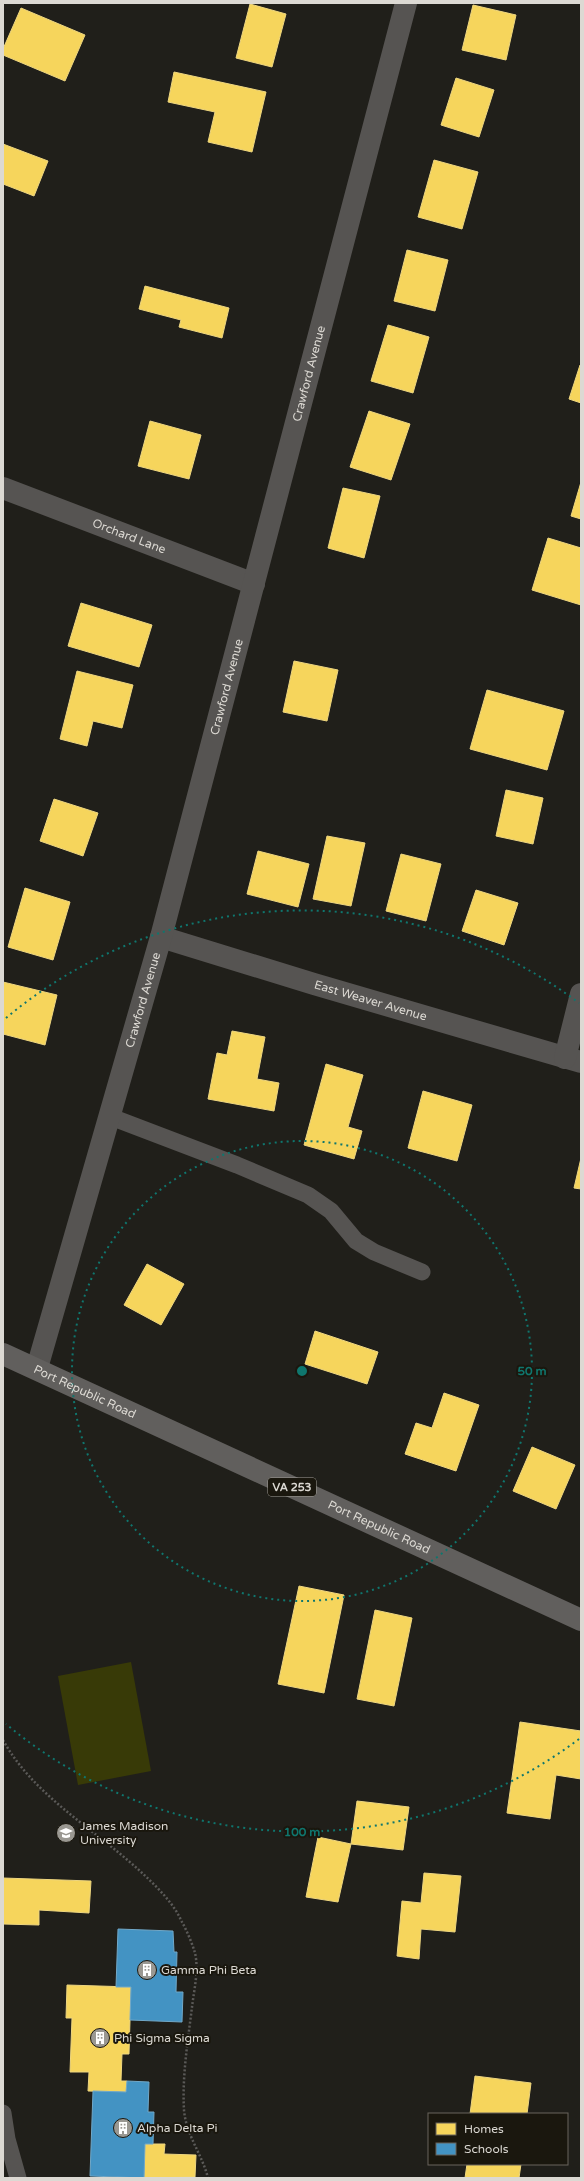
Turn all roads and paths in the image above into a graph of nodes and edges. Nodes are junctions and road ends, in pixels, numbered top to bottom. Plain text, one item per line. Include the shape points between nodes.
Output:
1 (406, 3) edge
2 (3, 488) edge
3 (254, 584) junction
4 (162, 937) junction
5 (581, 994) edge
6 (573, 1060) edge
7 (111, 1117) junction
8 (422, 1272) dead end
9 (3, 1354) edge
10 (37, 1368) junction
11 (581, 1620) edge
12 (3, 1740) edge
13 (3, 2113) edge
14 (18, 2178) edge
15 (208, 2178) edge

1 - 3 street, Crawford Avenue
2 - 3 street, Orchard Lane
3 - 4 street, Crawford Avenue
4 - 6 street, East Weaver Avenue
4 - 7 street, Crawford Avenue
5 - 6 street
7 - 8 lane via 312,1197 331,1211 356,1242
7 - 10 street, Crawford Avenue
9 - 10 main road, Port Republic Road / VA 253
10 - 11 main road, Port Republic Road / VA 253
12 - 15 path via 22,1770 42,1790 161,1890 182,1921 195,1954 196,1976 188,2041 184,2111 190,2138 204,2162
13 - 14 lane

